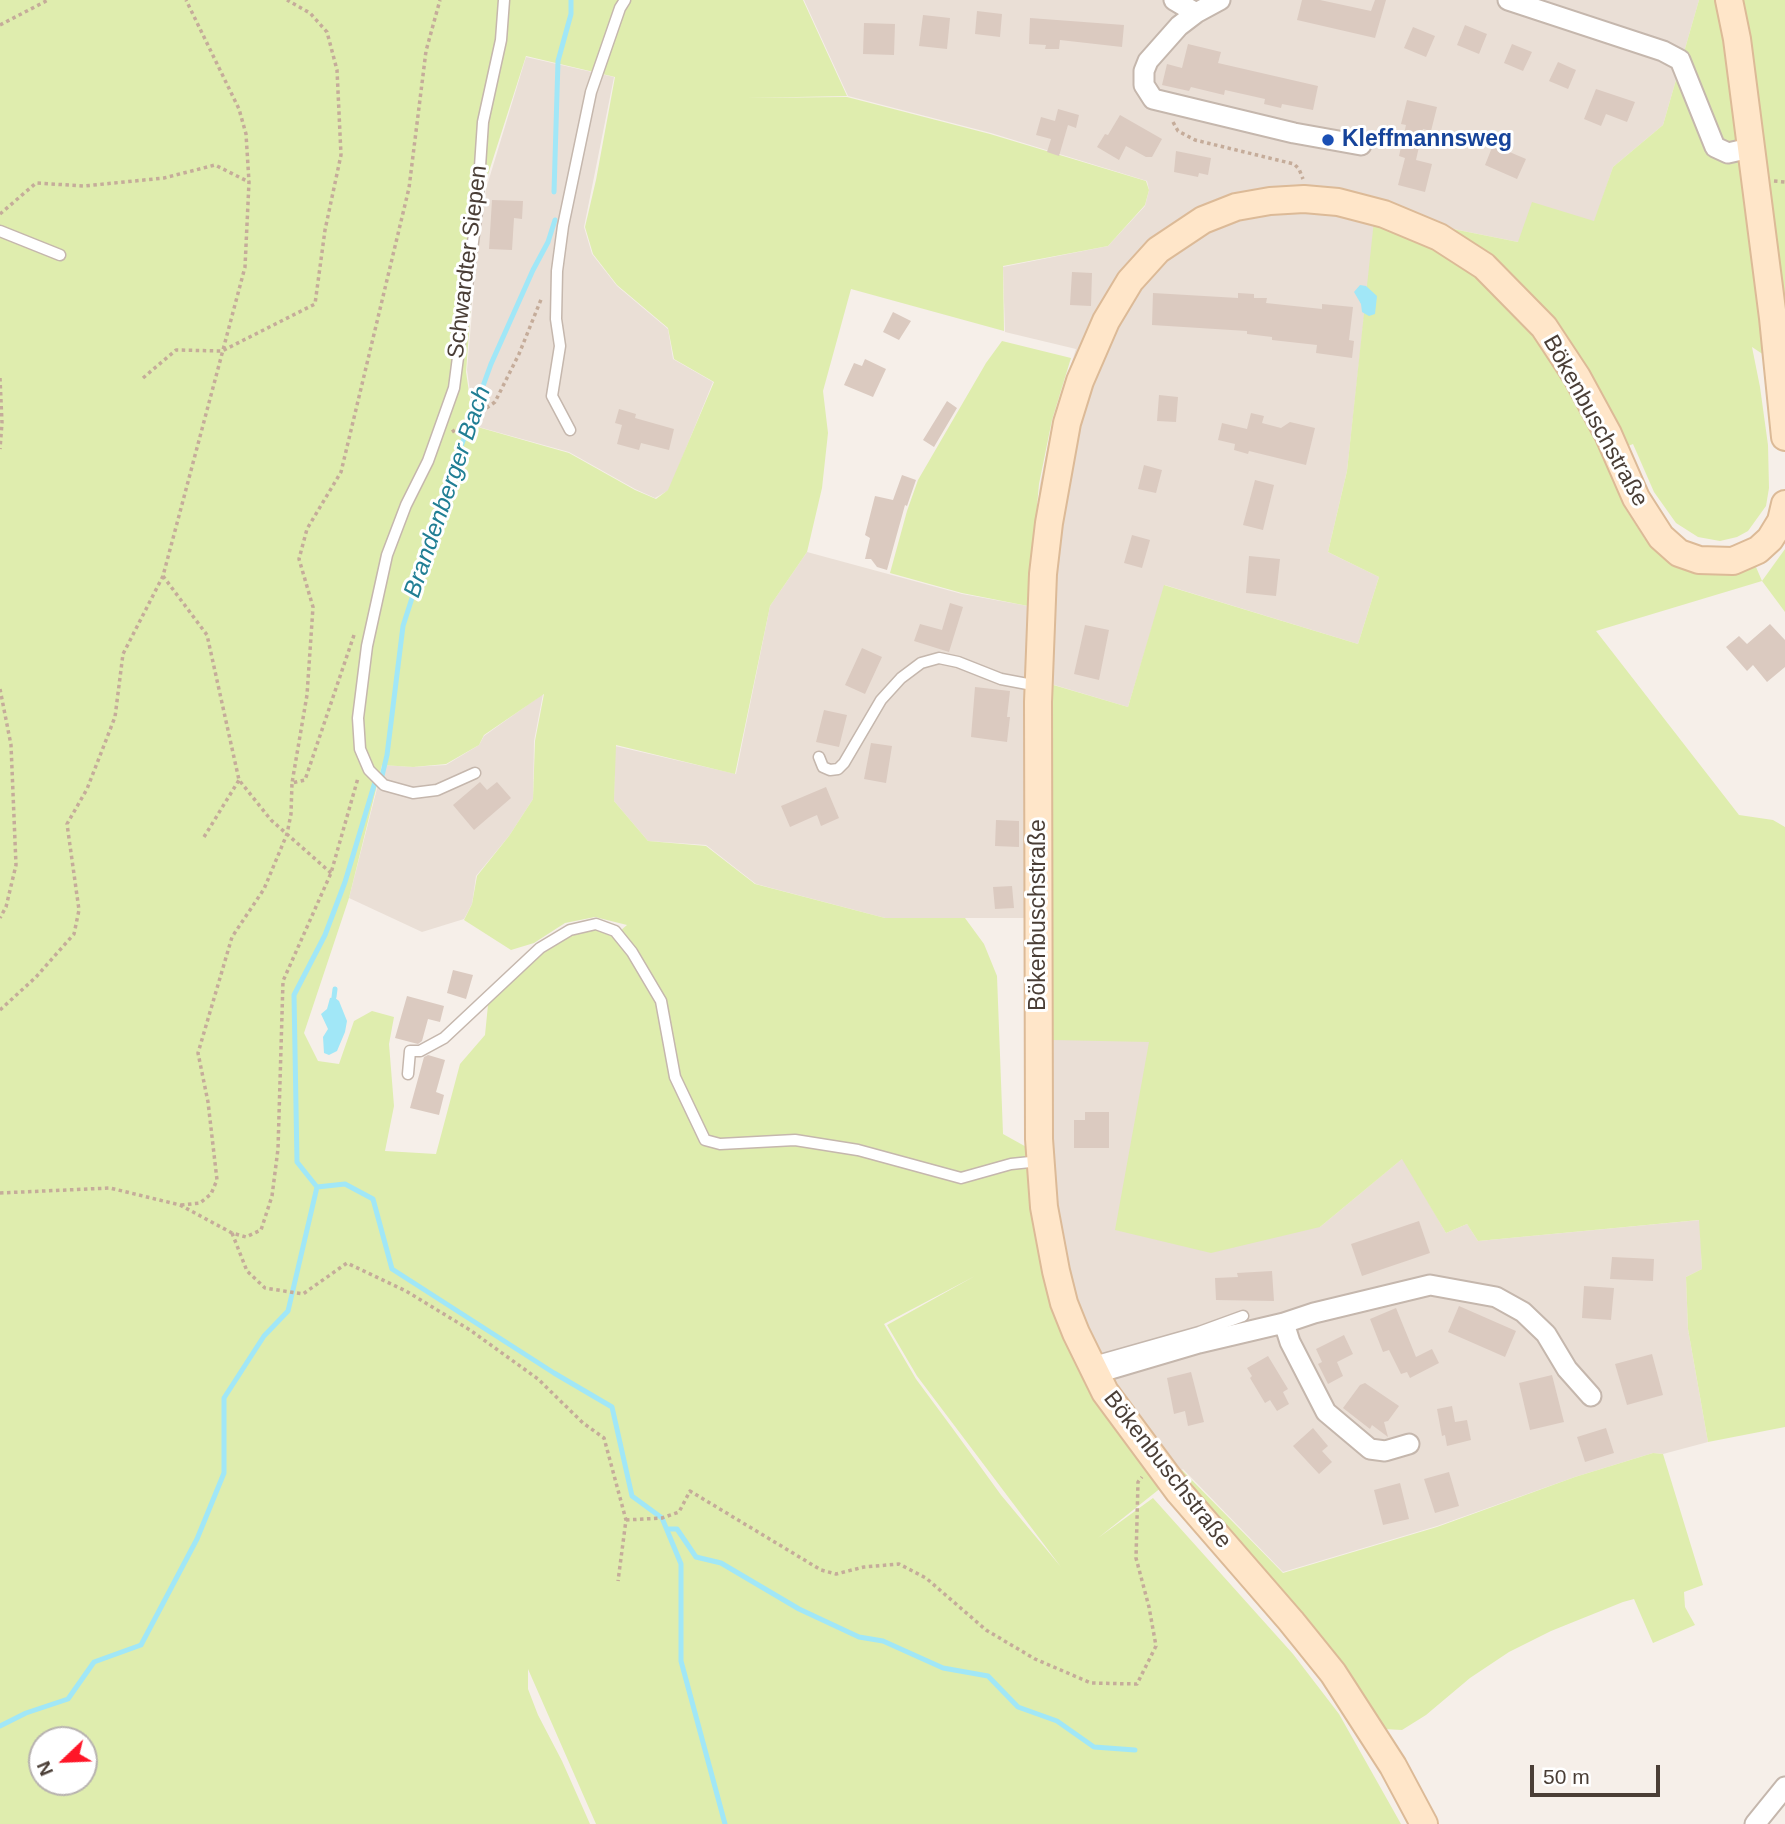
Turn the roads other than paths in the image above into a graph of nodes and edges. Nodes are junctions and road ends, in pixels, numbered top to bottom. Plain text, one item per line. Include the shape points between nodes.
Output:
1 (504, 0) edge
2 (625, 0) edge
3 (1174, 0) edge
4 (1220, 0) edge
5 (1508, 0) edge
6 (1729, 0) edge
7 (1196, 13) junction
8 (1361, 145) dead end
9 (1750, 148) junction
10 (0, 231) edge
11 (60, 255) dead end
12 (570, 430) dead end
13 (1785, 437) edge
14 (1785, 504) edge
15 (1039, 686) junction
16 (819, 757) dead end
17 (475, 773) dead end
18 (408, 1074) dead end
19 (1041, 1161) junction
20 (1243, 1316) dead end
21 (1284, 1323) junction
22 (1092, 1368) junction
23 (1591, 1396) dead end
24 (1409, 1444) dead end
25 (1785, 1787) edge
26 (1424, 1824) edge
27 (1755, 1824) edge

1 - 17 lane, Schwardter Siepen via 501,40 483,122 477,211 454,388 387,555 358,718 360,749 369,770 384,785 413,793 437,790
2 - 12 lane via 591,92 557,271 560,346 552,396
3 - 7 street
4 - 7 street
5 - 9 street via 1680,60 1715,147 1728,153
6 - 9 main road
7 - 8 street via 1148,61 1144,85 1153,99 1294,134
9 - 13 main road
10 - 11 lane
14 - 15 main road, Bökenbuschstraße via 1770,539 1758,550 1733,561 1699,560 1679,553 1661,537 1636,498 1608,434 1544,327 1484,266 1439,237 1384,214 1338,202 1304,199 1236,207 1203,220 1145,262 1117,300 1080,382 1057,472 1043,574
15 - 16 lane via 1001,679 939,658 921,663 881,700 838,769 823,767
15 - 19 main road, Bökenbuschstraße
18 - 19 lane via 410,1051 420,1051 444,1038 540,948 570,930 596,923 615,931 661,1001 675,1077 705,1140 719,1144 795,1140 858,1150 961,1178
19 - 22 main road, Bökenbuschstraße via 1056,1271
20 - 22 lane
21 - 22 street
21 - 23 street via 1430,1285 1496,1297 1523,1312 1546,1334 1567,1370
21 - 24 street via 1326,1412 1370,1450
22 - 26 main road, Bökenbuschstraße via 1156,1464 1333,1673 1394,1766
25 - 27 street

